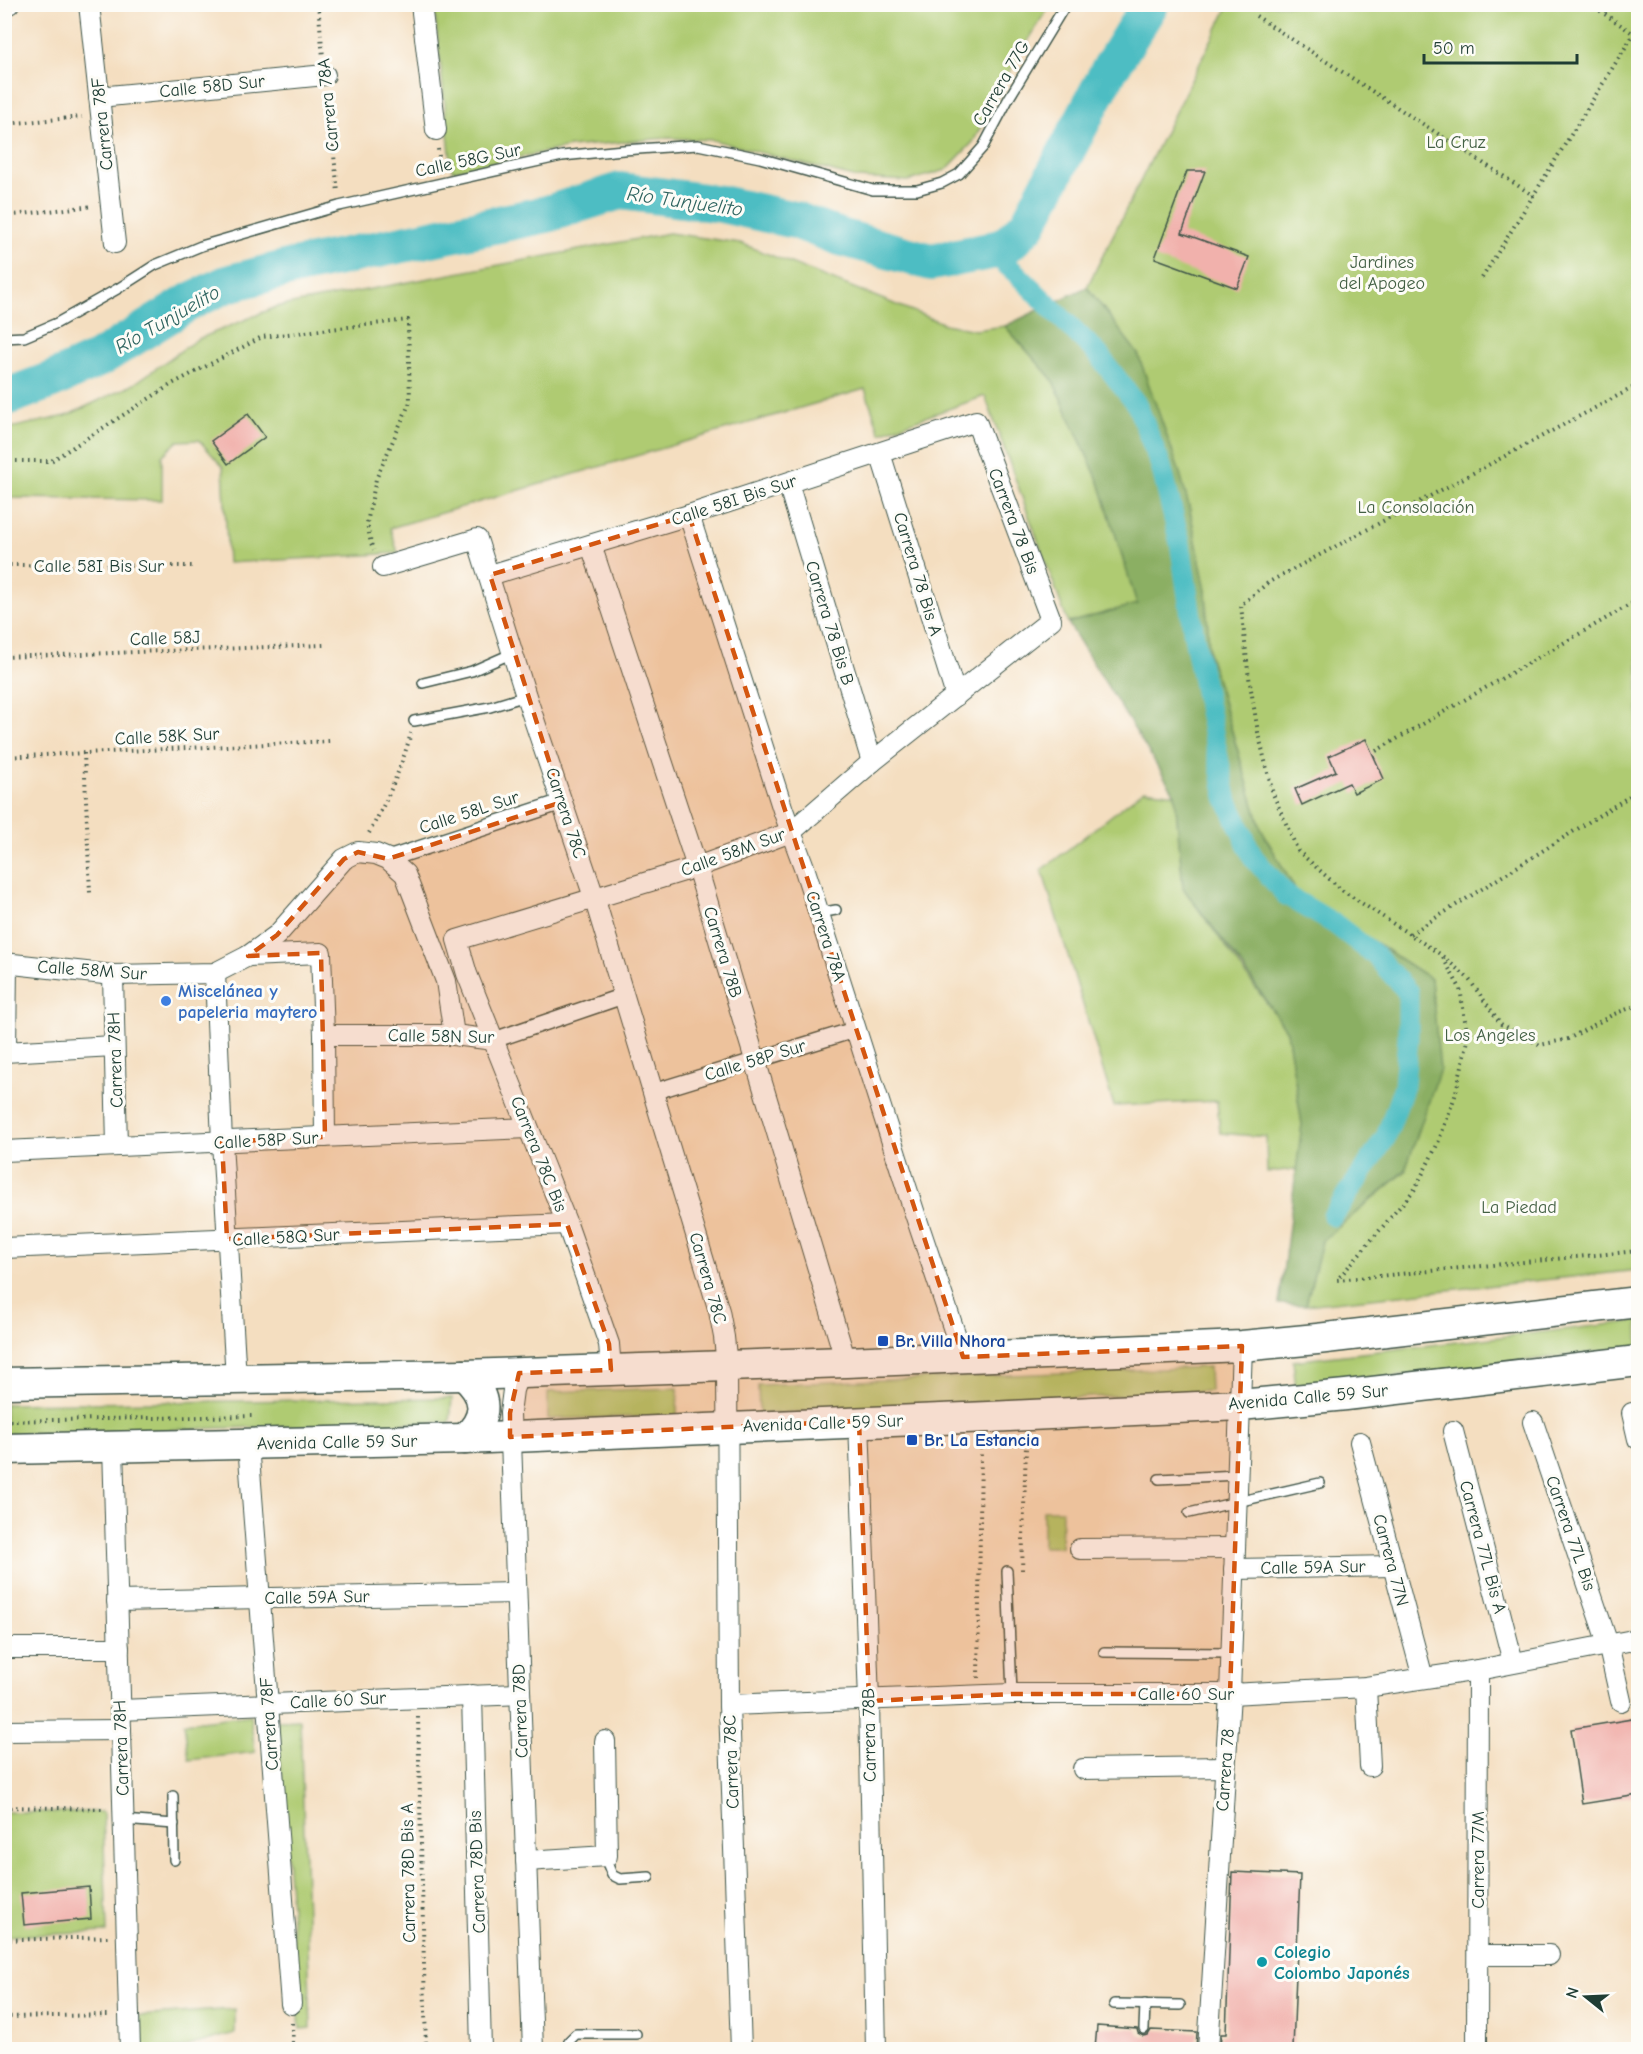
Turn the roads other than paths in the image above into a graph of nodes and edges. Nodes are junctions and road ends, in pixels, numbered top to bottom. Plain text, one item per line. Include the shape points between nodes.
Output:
1 (89, 4) edge
2 (422, 4) edge
3 (1066, 4) edge
4 (325, 75) road end
5 (100, 106) junction
6 (436, 130) road end
7 (959, 174) joint
8 (115, 243) dead end
9 (4, 338) edge
10 (976, 421) joint
11 (880, 453) junction
12 (788, 483) junction
13 (689, 515) junction
14 (591, 545) junction
15 (383, 567) road end
16 (490, 575) junction
17 (1051, 620) joint
18 (513, 653) junction
19 (423, 683) dead end
20 (526, 696) junction
21 (956, 696) junction
22 (414, 721) road end
23 (872, 762) junction
24 (562, 801) junction
25 (791, 832) junction
26 (388, 859) junction
27 (697, 867) junction
28 (594, 897) junction
29 (457, 940) joint
30 (248, 956) junction
31 (6, 963) edge
32 (215, 973) junction
33 (467, 974) junction
34 (113, 975) junction
35 (446, 981) junction
36 (623, 996) junction
37 (857, 1029) junction
38 (324, 1035) junction
39 (454, 1035) junction
40 (494, 1040) junction
41 (114, 1046) junction
42 (5, 1052) edge
43 (755, 1060) junction
44 (653, 1092) junction
45 (528, 1128) junction
46 (325, 1137) junction
47 (222, 1142) junction
48 (117, 1146) junction
49 (4, 1151) edge
50 (567, 1224) junction
51 (227, 1239) junction
52 (4, 1248) edge
53 (1638, 1302) edge
54 (1242, 1346) junction
55 (963, 1357) junction
56 (1638, 1361) edge
57 (846, 1362) junction
58 (727, 1366) junction
59 (611, 1370) junction
60 (519, 1373) junction
61 (464, 1375) junction
62 (236, 1379) junction
63 (4, 1383) edge
64 (1240, 1405) junction
65 (1632, 1413) dead end
66 (859, 1421) junction
67 (1533, 1422) dead end
68 (727, 1427) junction
69 (1453, 1431) dead end
70 (510, 1437) junction
71 (465, 1439) junction
72 (1638, 1439) edge
73 (1360, 1442) dead end
74 (248, 1444) junction
75 (113, 1446) junction
76 (4, 1449) edge
77 (1237, 1475) junction
78 (1159, 1479) dead end
79 (1320, 1483) dead end
80 (1236, 1501) junction
81 (1190, 1513) dead end
82 (1234, 1548) junction
83 (1080, 1549) dead end
84 (1393, 1566) junction
85 (1234, 1569) junction
86 (1007, 1571) dead end
87 (516, 1593) junction
88 (260, 1598) junction
89 (117, 1601) junction
90 (1638, 1639) edge
91 (1608, 1644) junction
92 (4, 1648) edge
93 (119, 1648) junction
94 (1104, 1652) dead end
95 (1231, 1653) junction
96 (1513, 1662) junction
97 (1478, 1670) junction
98 (1423, 1678) junction
99 (1012, 1687) junction
100 (1366, 1687) junction
101 (520, 1694) junction
102 (1230, 1694) junction
103 (472, 1695) junction
104 (869, 1701) junction
105 (1621, 1701) dead end
106 (268, 1704) junction
107 (729, 1705) junction
108 (120, 1710) junction
109 (121, 1730) junction
110 (4, 1731) edge
111 (605, 1741) dead end
112 (1370, 1766) dead end
113 (1225, 1767) junction
114 (1083, 1769) dead end
115 (173, 1796) dead end
116 (123, 1814) junction
117 (174, 1824) junction
118 (607, 1856) junction
119 (174, 1860) dead end
120 (526, 1861) junction
121 (649, 1877) dead end
122 (1478, 1955) junction
123 (1549, 1955) dead end
124 (291, 2004) dead end
125 (1114, 2004) dead end
126 (1145, 2004) junction
127 (1180, 2005) dead end
128 (1144, 2029) dead end
129 (636, 2034) dead end
130 (130, 2049) edge
131 (481, 2049) edge
132 (532, 2049) edge
133 (568, 2049) edge
134 (741, 2049) edge
135 (876, 2049) edge
136 (1208, 2049) edge
137 (1477, 2049) edge

1 - 5 street, Carrera 78F
2 - 6 street
3 - 7 lane, Carrera 77G via 983,147
4 - 5 street, Calle 58D Sur
5 - 8 street, Carrera 78F
7 - 9 lane, Calle 58G Sur via 917,190 873,190 698,145 562,156 339,206 201,246 155,265 57,323 24,337
10 - 11 street, Calle 58I Bis Sur
10 - 17 street, Carrera 78 Bis
11 - 12 street, Calle 58I Bis Sur
11 - 21 street, Carrera 78 Bis A
12 - 13 street, Calle 58I Bis Sur
12 - 23 street, Carrera 78 Bis B
13 - 14 street, Calle 58I Bis Sur
13 - 25 street, Carrera 78A
14 - 16 street, Calle 58I Bis Sur
14 - 27 street, Carrera 78B
15 - 16 street, Carrera 78C via 477,539
16 - 18 street, Carrera 78C
17 - 21 street, Calle 58M Sur
18 - 19 lane via 472,671
18 - 20 street, Carrera 78C
20 - 22 lane
20 - 24 street, Carrera 78C
21 - 23 street, Calle 58M Sur
23 - 25 street, Calle 58M Sur
24 - 26 street, Calle 58L Sur
24 - 28 street, Carrera 78C
25 - 27 street, Calle 58M Sur
25 - 37 street, Carrera 78A via 827,912
26 - 30 street via 358,852 345,859 277,935
26 - 35 street via 405,874
27 - 28 street, Calle 58M Sur
27 - 43 street, Carrera 78B
28 - 29 street, Calle 58M Sur
28 - 36 street, Carrera 78C
29 - 33 street, Carrera 78C Bis
30 - 32 street, Calle 58M Sur
30 - 38 street, Calle 58M Sur via 321,953
31 - 34 street, Calle 58M Sur
31 - 42 street
32 - 34 street, Calle 58M Sur
32 - 47 street
33 - 35 street
33 - 40 street, Carrera 78C Bis
34 - 41 street, Carrera 78H
35 - 39 street
36 - 40 street, Calle 58N Sur
36 - 44 street, Carrera 78C
37 - 43 street, Calle 58P Sur
37 - 55 street, Carrera 78A via 920,1209
38 - 39 street, Calle 58N Sur
38 - 46 street
39 - 40 street, Calle 58N Sur
40 - 45 street, Carrera 78C Bis
41 - 42 street
41 - 48 street, Carrera 78H
43 - 44 street, Calle 58P Sur
43 - 57 street, Carrera 78B
44 - 58 street, Carrera 78C via 719,1311
45 - 46 street, Calle 58P Sur
45 - 50 street, Carrera 78C Bis
46 - 47 street, Calle 58P Sur
47 - 48 street, Calle 58P Sur
47 - 51 street
48 - 49 street, Calle 58P Sur
50 - 51 street, Calle 58Q Sur
50 - 59 street, Carrera 78C Bis via 609,1344
51 - 52 street, Calle 58Q Sur
51 - 62 street
53 - 54 main road
54 - 55 main road
54 - 64 street, Carrera 78
55 - 57 main road
56 - 64 main road, Avenida Calle 59 Sur
57 - 58 main road
58 - 59 main road
58 - 68 street, Carrera 78C
59 - 60 main road
60 - 61 main road
60 - 70 street, Carrera 78D via 513,1390
61 - 62 main road
61 - 71 main road via 476,1385 483,1414 477,1428
62 - 63 main road
64 - 66 main road, Avenida Calle 59 Sur
64 - 77 street, Carrera 78
65 - 72 street
66 - 68 main road, Avenida Calle 59 Sur
66 - 104 street, Carrera 78B
67 - 91 street, Carrera 77L Bis
68 - 70 main road, Avenida Calle 59 Sur
68 - 107 street, Carrera 78C
69 - 96 street, Carrera 77L Bis A
70 - 71 main road, Avenida Calle 59 Sur
70 - 87 street, Carrera 78D
71 - 74 main road, Avenida Calle 59 Sur
73 - 84 street, Carrera 77N
74 - 75 main road, Avenida Calle 59 Sur
74 - 88 street, Carrera 78F
75 - 76 main road, Avenida Calle 59 Sur
75 - 89 street, Carrera 78H
77 - 78 lane
77 - 80 street, Carrera 78
79 - 80 lane
80 - 81 lane
80 - 82 street, Carrera 78
82 - 83 street
82 - 85 street, Carrera 78
84 - 85 street, Calle 59A Sur
84 - 98 street, Carrera 77N
85 - 95 street, Carrera 78
86 - 99 lane
87 - 88 street, Calle 59A Sur
87 - 101 street, Carrera 78D
88 - 89 street, Calle 59A Sur
88 - 106 street, Carrera 78F
89 - 93 street, Carrera 78H
90 - 91 street, Calle 60 Sur
91 - 96 street, Calle 60 Sur
91 - 105 street, Carrera 77L Bis
92 - 93 street
93 - 108 street, Carrera 78H
94 - 95 lane
95 - 102 street, Carrera 78
96 - 97 street, Calle 60 Sur
97 - 98 street, Calle 60 Sur
97 - 122 street, Carrera 77M
98 - 100 street, Calle 60 Sur
99 - 102 street, Calle 60 Sur
99 - 104 street, Calle 60 Sur
100 - 102 street, Calle 60 Sur
100 - 112 street
101 - 103 street, Calle 60 Sur
101 - 120 street, Carrera 78D
102 - 113 street, Carrera 78
103 - 106 street, Calle 60 Sur
103 - 131 street, Carrera 78D Bis
104 - 107 street, Calle 60 Sur
104 - 135 street, Carrera 78B
106 - 108 street, Calle 60 Sur
106 - 124 street, Carrera 78F
107 - 134 street, Carrera 78C
108 - 109 street, Carrera 78H
109 - 110 street
109 - 116 street, Carrera 78H
111 - 118 street
113 - 114 street
113 - 136 street, Carrera 78
115 - 117 lane
116 - 117 lane
116 - 130 street, Carrera 78H
117 - 119 lane
118 - 120 street
118 - 121 lane via 612,1875 620,1880
120 - 132 street, Carrera 78D
122 - 123 street
122 - 137 street, Carrera 77M
125 - 126 lane
126 - 127 lane
126 - 128 lane
129 - 133 lane via 576,2034

